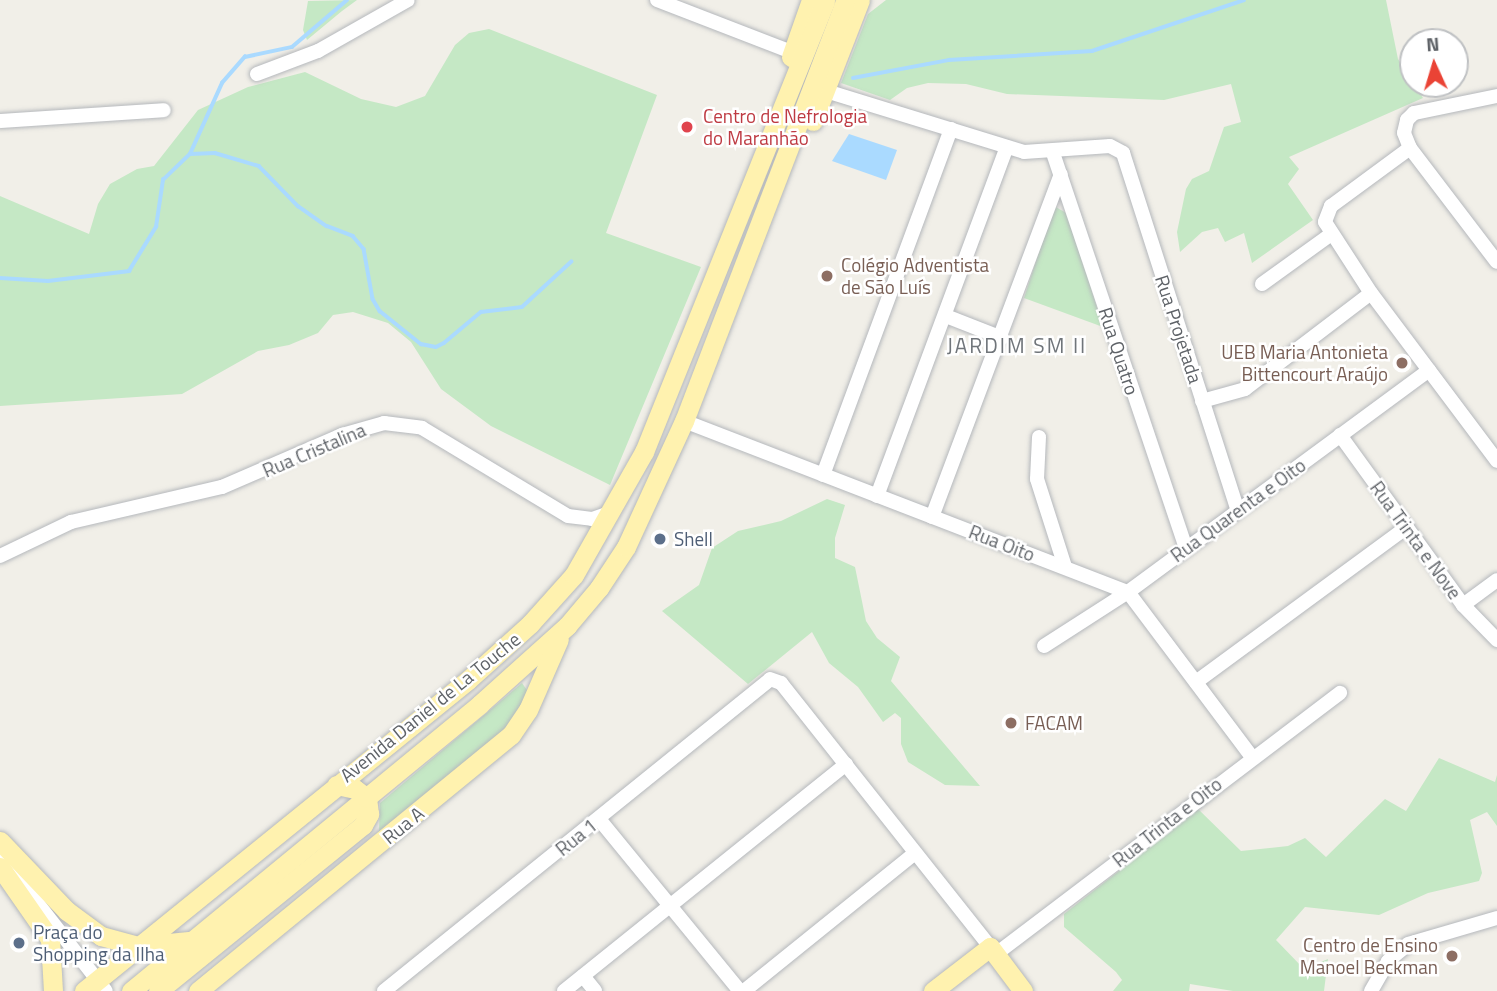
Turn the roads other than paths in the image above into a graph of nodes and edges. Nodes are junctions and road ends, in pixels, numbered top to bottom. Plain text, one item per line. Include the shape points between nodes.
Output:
1 (408, 0) edge
2 (657, 0) edge
3 (811, 0) edge
4 (826, 0) edge
5 (846, 0) edge
6 (860, 0) edge
7 (820, 41) junction
8 (792, 52) junction
9 (257, 74) dead end
10 (826, 91) junction
11 (1497, 96) edge
12 (164, 110) dead end
13 (0, 121) edge
14 (951, 129) junction
15 (1408, 143) junction
16 (1007, 148) junction
17 (1053, 153) junction
18 (1061, 174) junction
19 (753, 178) junction
20 (1327, 228) junction
21 (747, 261) junction
22 (1497, 262) edge
23 (1262, 284) dead end
24 (1371, 293) junction
25 (946, 316) junction
26 (1002, 338) junction
27 (1429, 370) junction
28 (1202, 401) junction
29 (684, 421) junction
30 (1340, 435) junction
31 (1039, 437) dead end
32 (1497, 461) edge
33 (823, 475) junction
34 (877, 496) junction
35 (613, 511) junction
36 (1238, 511) junction
37 (932, 517) junction
38 (1407, 527) junction
39 (1186, 548) junction
40 (0, 556) edge
41 (1065, 568) junction
42 (1497, 580) edge
43 (1128, 592) junction
44 (1463, 605) junction
45 (567, 626) junction
46 (1497, 640) edge
47 (1044, 646) dead end
48 (1196, 682) junction
49 (1340, 693) dead end
50 (1252, 757) junction
51 (846, 764) junction
52 (336, 785) junction
53 (367, 798) junction
54 (599, 819) junction
55 (0, 841) edge
56 (915, 853) junction
57 (0, 855) edge
58 (0, 867) edge
59 (670, 906) junction
60 (1497, 918) edge
61 (193, 940) junction
62 (138, 946) junction
63 (989, 953) junction
64 (583, 976) junction
65 (163, 985) edge
66 (96, 987) edge
67 (53, 991) edge
68 (131, 991) edge
69 (143, 991) edge
70 (198, 991) edge
71 (384, 991) edge
72 (564, 991) edge
73 (595, 991) edge
74 (742, 991) edge
75 (933, 991) edge
76 (947, 991) edge
77 (1011, 991) edge
78 (1023, 991) edge
79 (1371, 991) edge

1 - 9 street via 318,51
2 - 8 street
3 - 8 main road
4 - 7 main road, Avenida Daniel de La Touche
5 - 7 main road, Avenida Daniel de La Touche
6 - 10 main road
7 - 19 main road, Avenida Daniel de La Touche
7 - 21 main road, Avenida Daniel de La Touche
8 - 19 main road
10 - 14 street
10 - 21 main road
11 - 15 street via 1414,113 1407,120
12 - 13 street
14 - 16 street
14 - 33 street
15 - 20 street via 1331,206
15 - 22 street
16 - 17 street
16 - 25 street
17 - 18 street, Rua Quatro
17 - 28 street, Rua Projetada via 1118,149 1126,161
18 - 26 street
18 - 39 street, Rua Quatro
19 - 35 main road, Avenida Daniel de La Touche via 644,452
20 - 23 street
20 - 24 street
21 - 29 main road, Avenida Daniel de La Touche
24 - 27 street
24 - 28 street via 1245,389
25 - 26 street
25 - 34 street
26 - 37 street
27 - 30 street, Rua Quarenta e Oito
27 - 32 street
28 - 36 street, Rua Projetada
29 - 33 street, Rua Oito
29 - 45 main road, Avenida Daniel de La Touche via 626,547
30 - 36 street, Rua Quarenta e Oito
30 - 38 street, Rua Trinta e Nove
31 - 41 street via 1037,479
33 - 34 street, Rua Oito
34 - 37 street, Rua Oito
35 - 40 street, Rua Cristalina via 597,519 568,516 422,428 384,423 342,435 222,487 71,522
35 - 52 main road, Avenida Daniel de La Touche via 574,575 530,624 432,710
36 - 39 street, Rua Quarenta e Oito
37 - 41 street, Rua Oito
38 - 44 street, Rua Trinta e Nove
38 - 48 street
39 - 43 street, Rua Quarenta e Oito
41 - 43 street, Rua Oito
42 - 44 street
43 - 47 street, Rua Quarenta e Oito
43 - 48 street
44 - 46 street, Rua Trinta e Nove
45 - 53 main road, Avenida Daniel de La Touche
45 - 70 main road, Rua A via 551,652 528,710 511,735
48 - 50 street
49 - 50 street, Rua Trinta e Oito
50 - 63 street, Rua Trinta e Oito
51 - 54 street, Rua 1 via 781,682 768,680
51 - 56 street
51 - 59 street
52 - 53 main road via 355,789
52 - 62 main road, Avenida Daniel de La Touche
53 - 61 main road, Avenida Daniel de La Touche
53 - 65 main road via 369,814 363,825
54 - 59 street
54 - 71 street, Rua 1
55 - 62 main road via 83,925 112,942
56 - 63 street
56 - 74 street
57 - 66 street
58 - 67 main road via 50,939
59 - 64 street
59 - 74 street
60 - 79 street via 1408,944 1388,961
61 - 62 main road
61 - 68 main road, Avenida Daniel de La Touche
62 - 66 main road, Avenida Daniel de La Touche
63 - 75 main road
63 - 76 main road
63 - 77 main road
63 - 78 main road
64 - 72 street
64 - 73 street
65 - 69 main road

